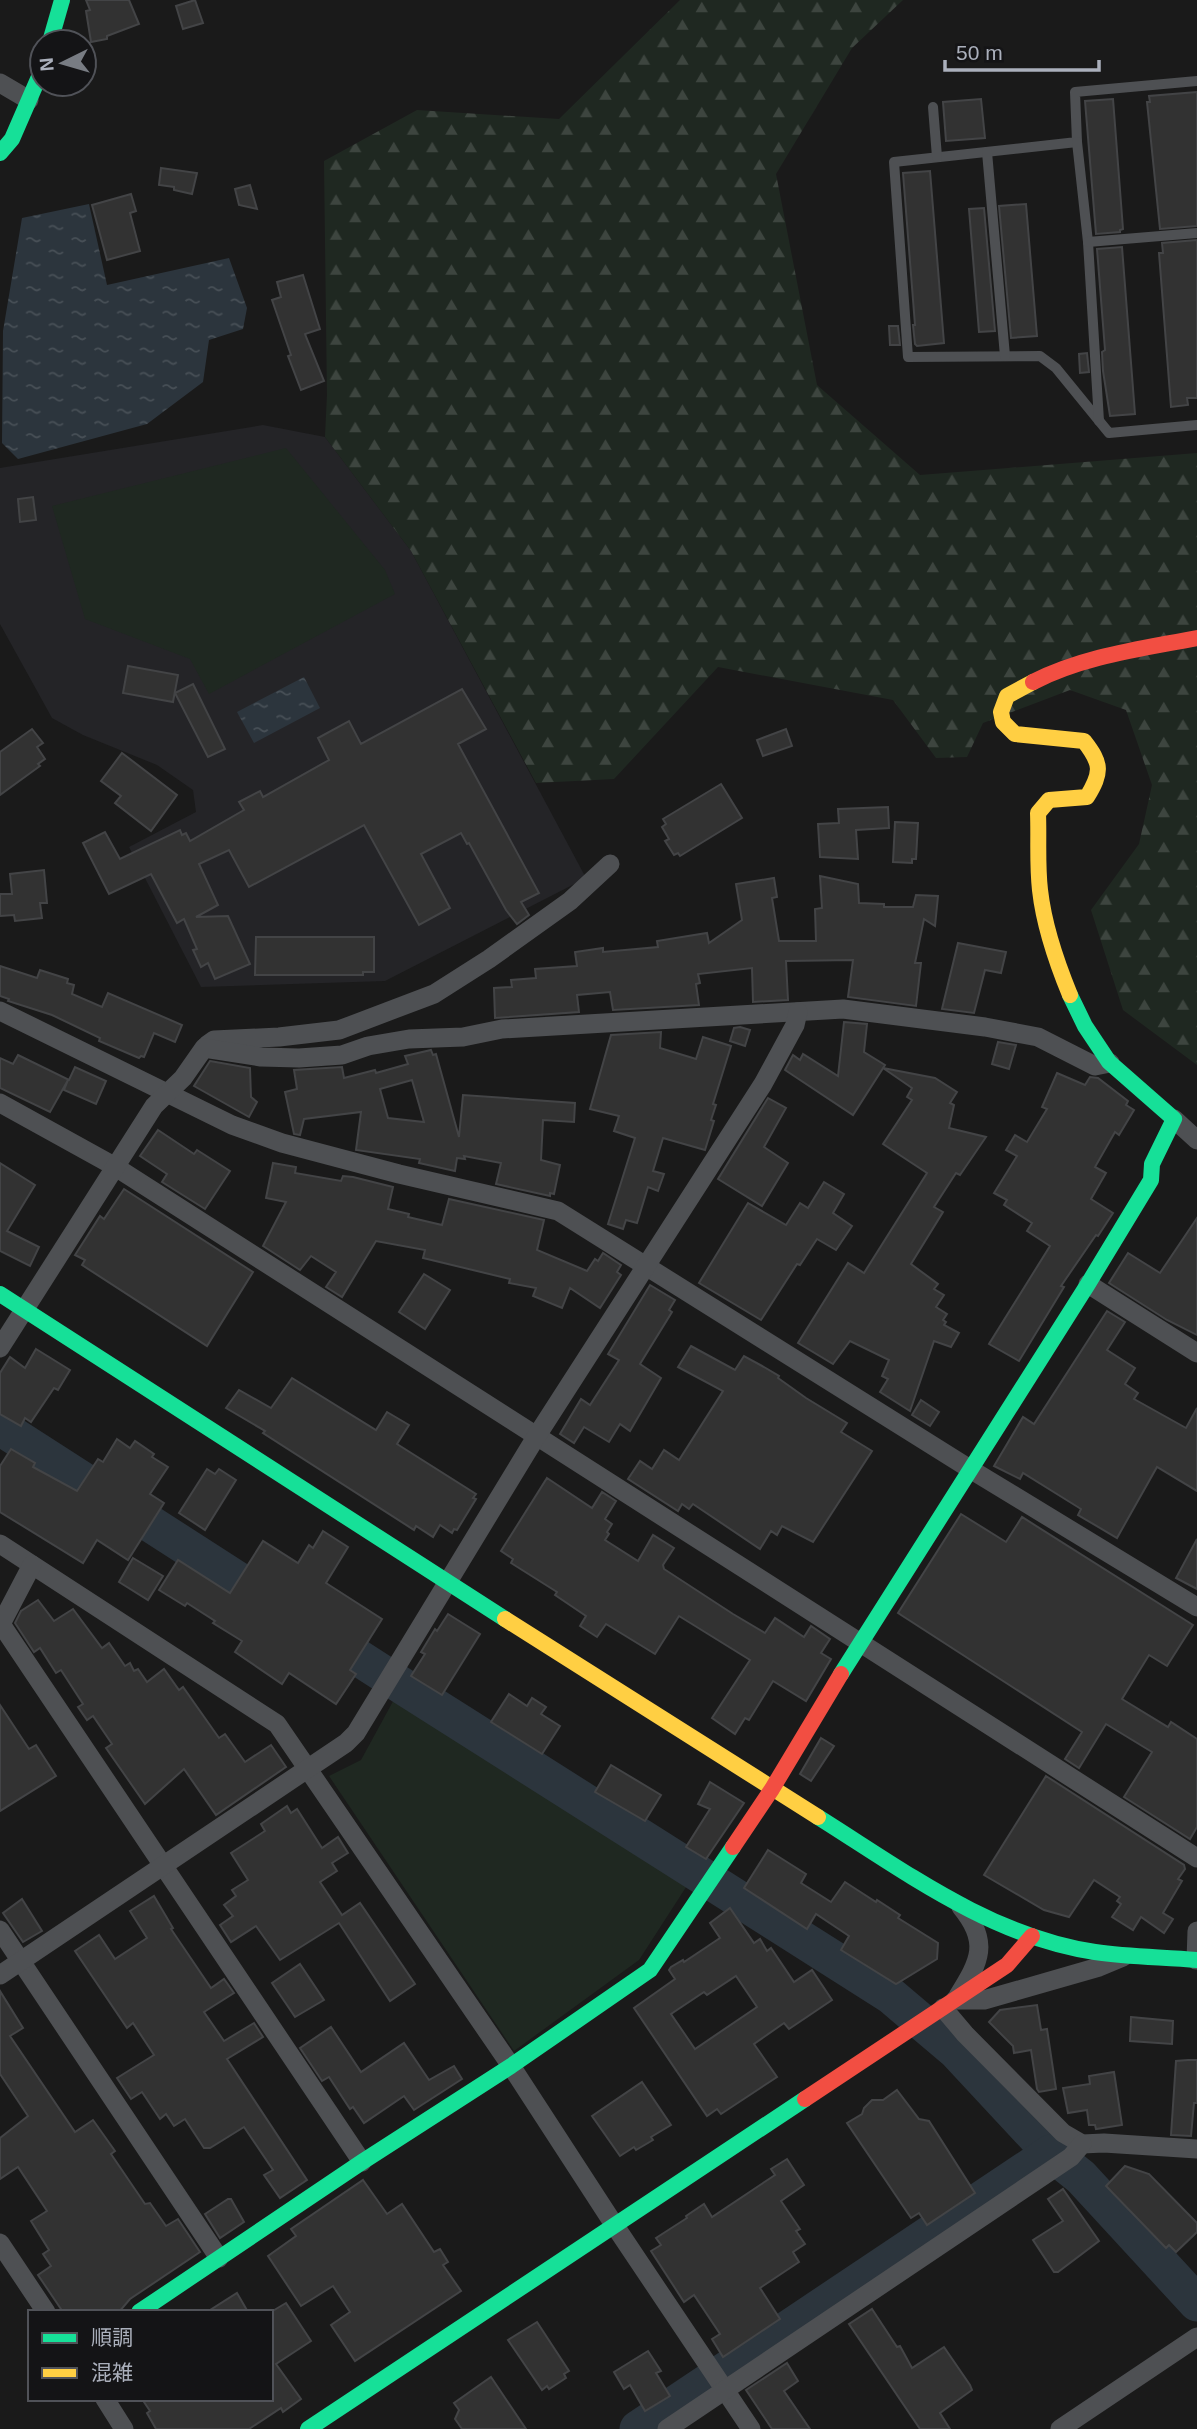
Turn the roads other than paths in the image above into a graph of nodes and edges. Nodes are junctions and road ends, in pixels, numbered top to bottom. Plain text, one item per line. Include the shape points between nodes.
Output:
1 (62, 0) edge
2 (54, 28) edge
3 (1197, 81) edge
4 (0, 83) edge
5 (29, 100) joint
6 (933, 107) dead end
7 (1077, 142) junction
8 (987, 152) junction
9 (0, 153) edge
10 (937, 157) junction
11 (1197, 233) edge
12 (1088, 242) junction
13 (1005, 356) junction
14 (1099, 421) junction
15 (1197, 425) edge
16 (1197, 638) edge
17 (610, 864) dead end
18 (0, 1011) edge
19 (798, 1012) junction
20 (204, 1048) junction
21 (1110, 1063) junction
22 (168, 1094) junction
23 (0, 1103) edge
24 (1174, 1119) junction
25 (1197, 1140) edge
26 (114, 1166) junction
27 (648, 1265) junction
28 (1088, 1284) junction
29 (0, 1294) edge
30 (24, 1310) junction
31 (0, 1348) edge
32 (1197, 1353) edge
33 (536, 1437) junction
34 (970, 1469) junction
35 (0, 1544) edge
36 (32, 1565) junction
37 (446, 1582) junction
38 (1197, 1607) edge
39 (859, 1643) junction
40 (308, 1768) junction
41 (772, 1789) junction
42 (1197, 1858) edge
43 (163, 1865) junction
44 (958, 1905) junction
45 (0, 1930) edge
46 (1197, 1931) edge
47 (1032, 1936) junction
48 (1128, 1955) junction
49 (1197, 1960) edge
50 (20, 1961) junction
51 (0, 1975) edge
52 (943, 2008) junction
53 (511, 2066) junction
54 (1197, 2149) edge
55 (1077, 2150) junction
56 (362, 2162) junction
57 (615, 2226) junction
58 (0, 2243) edge
59 (219, 2258) junction
60 (45, 2310) edge
61 (142, 2310) edge
62 (1197, 2337) edge
63 (718, 2381) junction
64 (106, 2401) edge
65 (124, 2429) edge
66 (308, 2429) edge
67 (667, 2429) edge
68 (751, 2429) edge
69 (1059, 2429) edge

1 - 2 street
3 - 7 lane via 1075,92
4 - 5 street
5 - 9 street via 12,139
6 - 10 lane
7 - 8 lane
7 - 12 lane
8 - 10 lane
8 - 13 lane
10 - 13 lane via 894,162 908,357
11 - 12 lane
12 - 14 lane
13 - 14 lane via 1040,356 1056,368
14 - 15 lane via 1109,433
16 - 21 street via 1108,654 1057,670 1007,696 1001,712 1003,722 1015,734 1084,741 1098,759 1099,778 1087,797 1049,800 1038,813 1040,889 1047,931 1070,995
17 - 20 street via 570,901 434,994 339,1030 214,1040
18 - 22 street
19 - 20 street via 502,1029 299,1058
19 - 21 street via 844,1009 985,1027 1038,1037 1095,1066
19 - 27 street via 763,1084
20 - 22 street
21 - 24 street
22 - 26 street via 154,1106
22 - 27 street via 282,1143 558,1211
23 - 26 street
24 - 25 street
24 - 28 street via 1152,1164 1151,1180
26 - 30 street
26 - 33 street
27 - 33 street
27 - 34 street
28 - 32 street
28 - 34 street
29 - 30 street
30 - 31 street
30 - 37 street
33 - 37 street
33 - 39 street
34 - 38 street
34 - 39 street
35 - 36 street
36 - 40 street via 277,1724
36 - 43 street via 1,1624
37 - 40 street via 356,1732
37 - 41 street
39 - 41 street
39 - 42 street
40 - 43 street
40 - 53 street
41 - 44 street
41 - 53 street via 650,1970
43 - 50 street
43 - 56 street
44 - 47 street
44 - 52 street via 974,1923 980,1939 970,1976
45 - 50 street
46 - 49 street
47 - 48 street via 1094,1952
47 - 52 street via 1007,1965
48 - 49 street
48 - 52 street via 984,2000
50 - 51 street
50 - 59 street
52 - 55 street
52 - 57 street
53 - 56 street
53 - 57 street
54 - 55 street via 1104,2143
55 - 63 street
56 - 59 street
57 - 63 street
57 - 66 street
58 - 60 street
59 - 61 street
62 - 69 street
63 - 67 street
63 - 68 street
64 - 65 street

